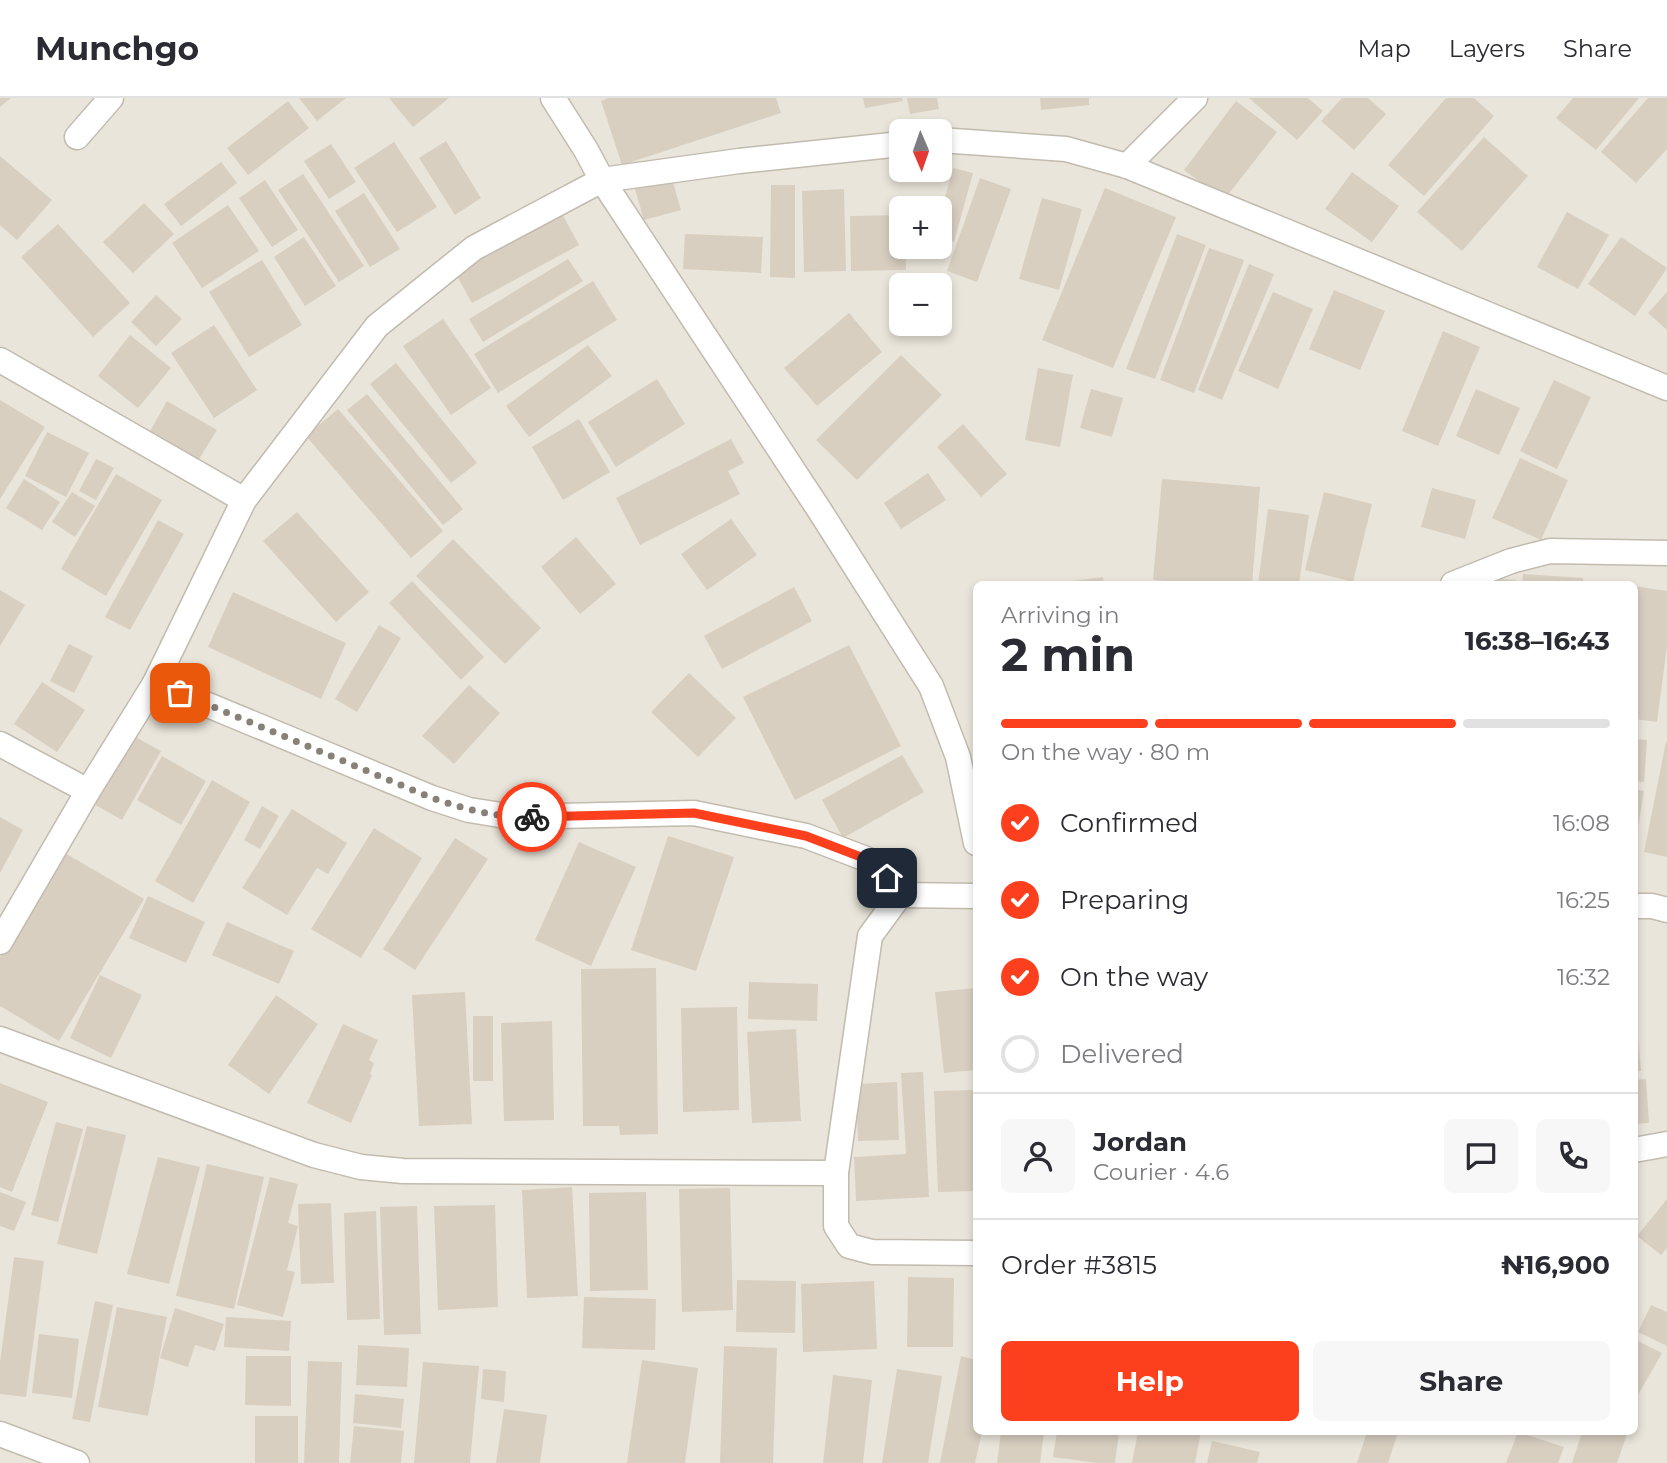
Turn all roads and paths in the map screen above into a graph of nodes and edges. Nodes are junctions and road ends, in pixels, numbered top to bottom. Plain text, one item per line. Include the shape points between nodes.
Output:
1 (111, 98) edge
2 (554, 98) edge
3 (1195, 98) edge
4 (77, 137) dead end
5 (952, 141) edge
6 (889, 145) edge
7 (1128, 166) junction
8 (602, 180) junction
9 (0, 359) edge
10 (1667, 388) edge
11 (244, 500) junction
12 (1667, 553) edge
13 (1461, 581) edge
14 (155, 683) junction
15 (0, 744) edge
16 (88, 791) junction
17 (973, 829) edge
18 (900, 895) junction
19 (973, 896) edge
20 (1638, 905) edge
21 (1667, 910) edge
22 (0, 942) edge
23 (0, 1039) edge
24 (1667, 1144) edge
25 (1638, 1149) edge
26 (836, 1173) junction
27 (973, 1253) edge
28 (0, 1434) edge
29 (77, 1463) edge

1 - 4 street
2 - 8 street
3 - 7 street
5 - 7 street via 1066,149
6 - 8 street
7 - 10 street
8 - 11 street via 474,248 377,326
8 - 17 street via 930,686 958,757
9 - 11 street
11 - 14 street
12 - 13 street via 1550,551
14 - 16 street
14 - 18 street via 469,810 513,817 694,813 806,836 874,862
15 - 16 street
16 - 22 street
18 - 19 street
18 - 26 street via 870,936
20 - 21 street
23 - 26 street via 314,1155 361,1167
24 - 25 street
26 - 27 street via 836,1226 849,1245 873,1252
28 - 29 street

